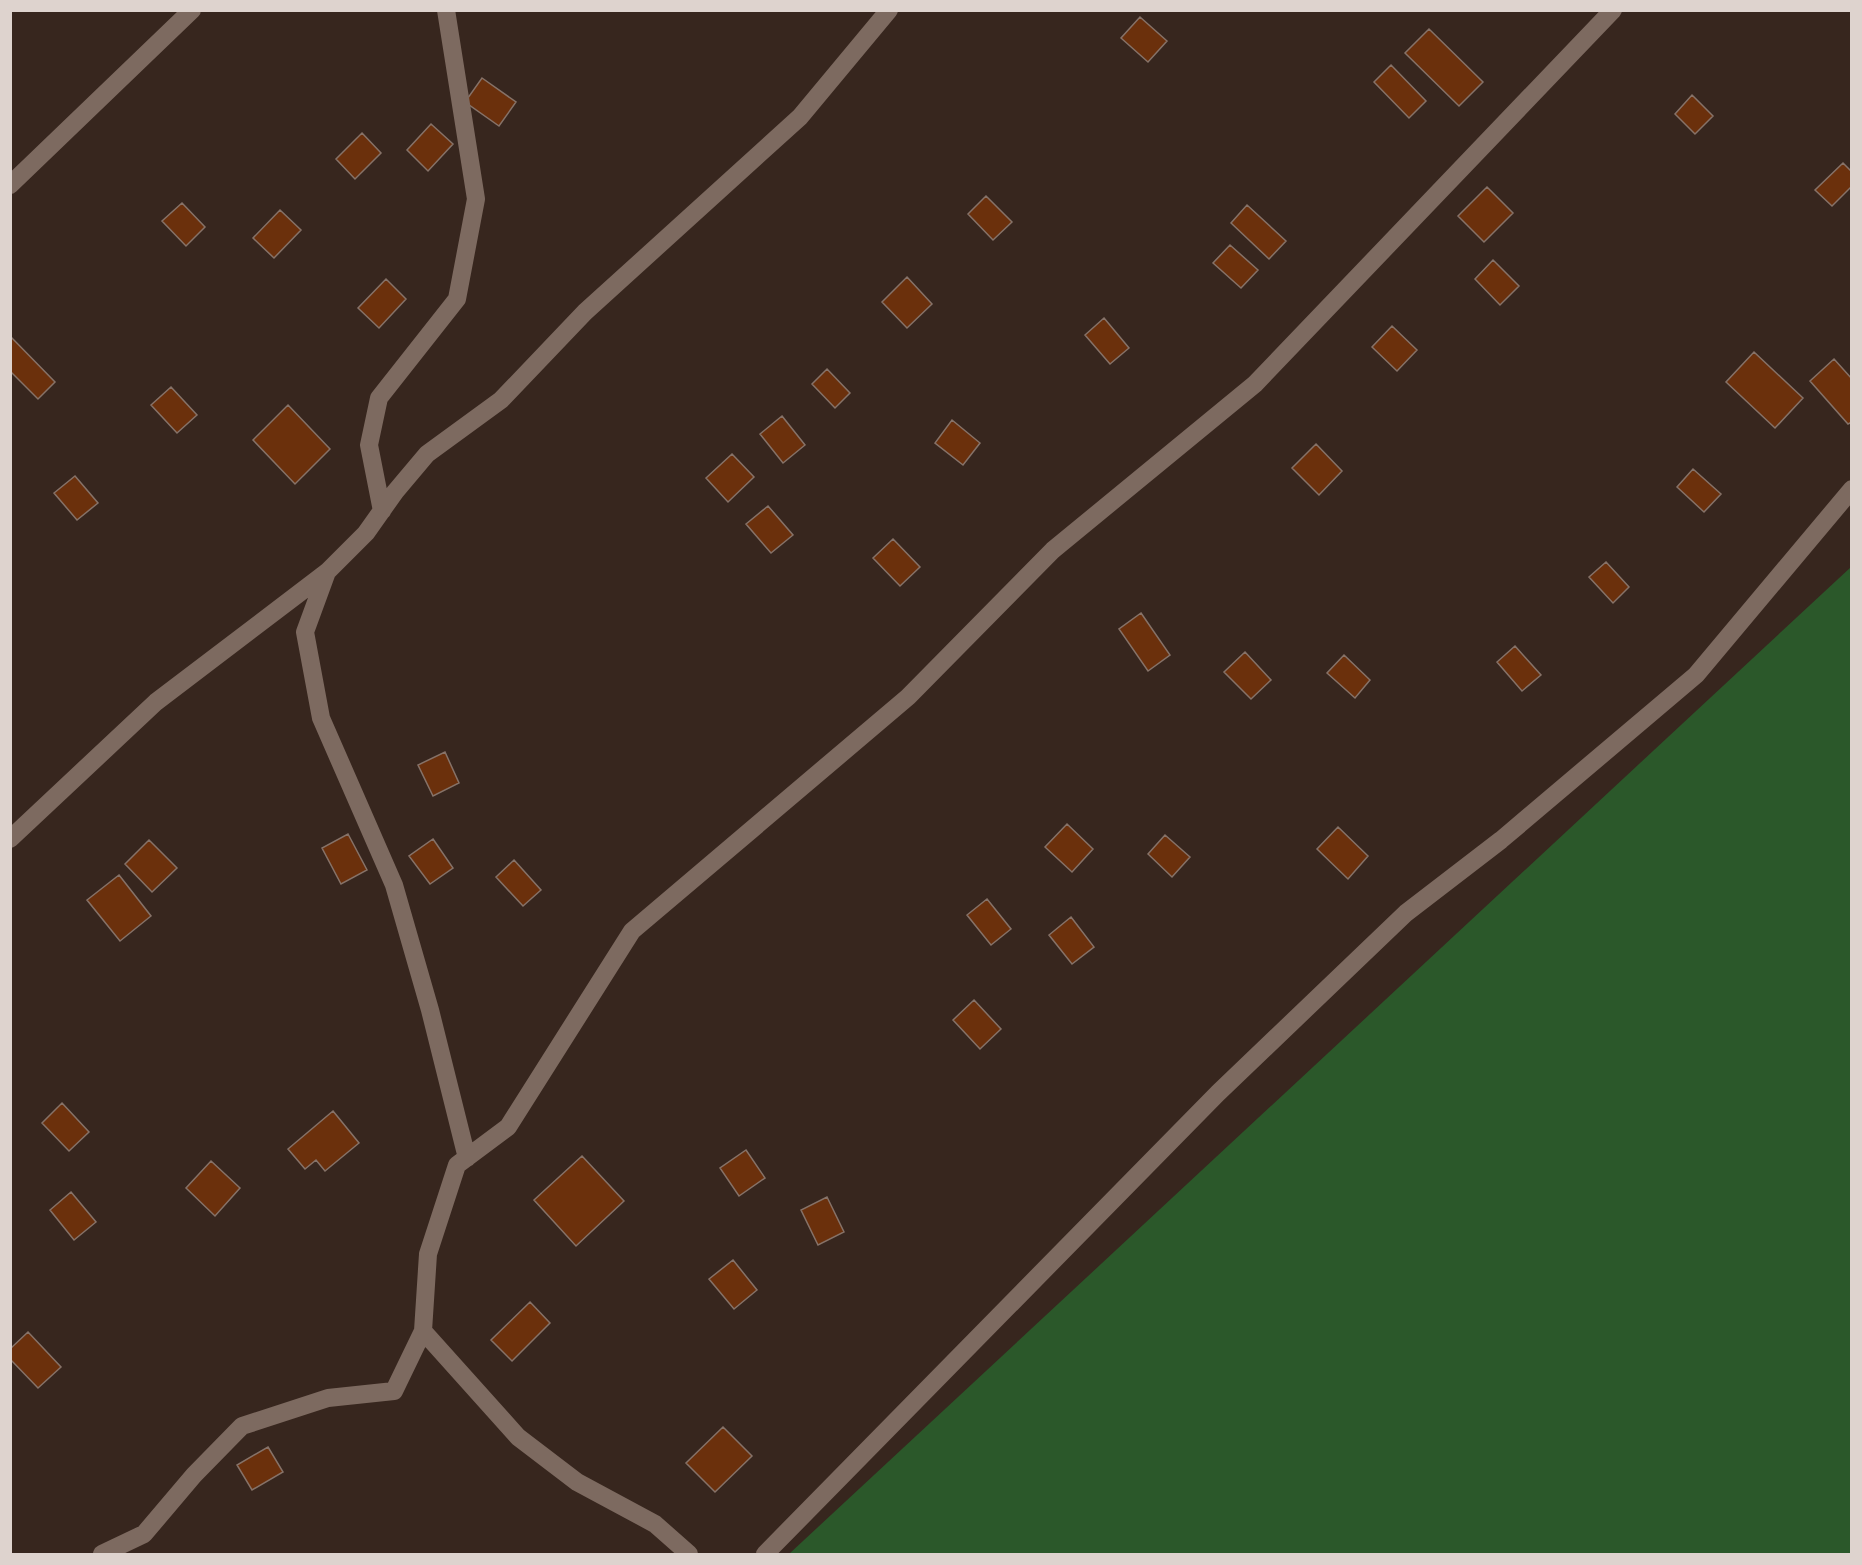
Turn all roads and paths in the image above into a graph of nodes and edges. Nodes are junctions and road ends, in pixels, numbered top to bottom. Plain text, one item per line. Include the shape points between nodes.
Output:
1 (192, 10) edge
2 (446, 10) edge
3 (889, 10) edge
4 (1613, 10) edge
5 (10, 184) edge
6 (1851, 489) edge
7 (382, 511) junction
8 (327, 572) junction
9 (10, 839) edge
10 (467, 1158) junction
11 (423, 1331) junction
12 (102, 1554) edge
13 (689, 1554) edge
14 (765, 1554) edge

1 - 5 lane
2 - 7 lane via 476,199 457,299 379,398 369,446
3 - 7 lane via 800,117 585,312 501,400 427,454
4 - 10 lane via 1255,384 1053,550 908,697 632,932 507,1127
6 - 14 lane via 1696,675 1501,840 1406,913 1218,1093
7 - 8 lane
8 - 9 lane via 156,702
8 - 10 lane via 305,632 321,718 394,885
10 - 11 lane via 457,1165 429,1254
11 - 12 lane via 394,1391 328,1398 242,1426 144,1534
11 - 13 lane via 518,1437 577,1482 655,1524

